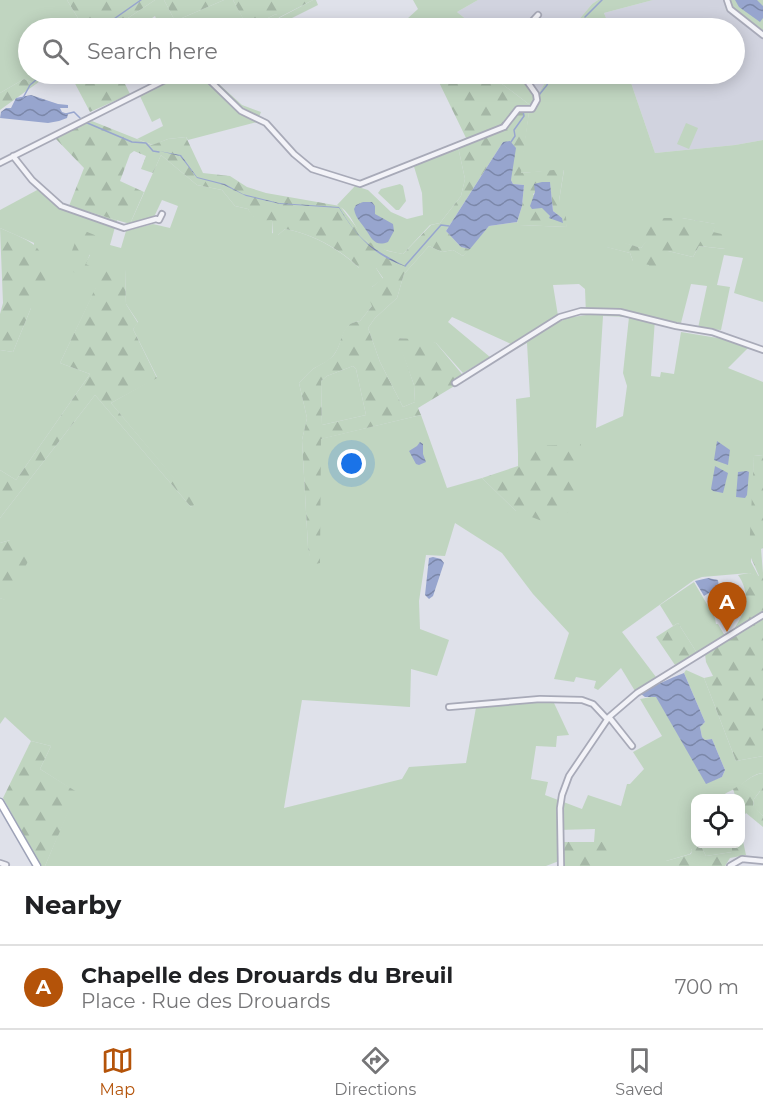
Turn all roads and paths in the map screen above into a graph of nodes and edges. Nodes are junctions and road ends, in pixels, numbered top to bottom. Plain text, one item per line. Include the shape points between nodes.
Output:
1 (727, 0) edge
2 (538, 15) dead end
3 (535, 18) edge
4 (741, 18) edge
5 (745, 21) edge
6 (763, 35) edge
7 (157, 84) edge
8 (213, 84) edge
9 (529, 84) edge
10 (13, 156) junction
11 (0, 163) edge
12 (162, 214) dead end
13 (763, 350) edge
14 (455, 383) dead end
15 (763, 615) edge
16 (449, 706) dead end
17 (608, 718) junction
18 (632, 746) dead end
19 (0, 802) edge
20 (763, 861) edge
21 (37, 866) edge
22 (561, 866) edge
23 (730, 866) edge

1 - 4 street via 730,9
2 - 3 street
5 - 6 street
7 - 10 street
8 - 9 street via 241,111 267,123 312,169 360,184 504,127 518,109 532,109 537,100
10 - 11 street
10 - 12 street via 54,201 70,209 124,228 159,220
13 - 14 street via 712,332 620,312 573,312
15 - 17 street via 638,693
16 - 17 street via 582,700
17 - 18 street
17 - 22 street via 569,776 562,795
19 - 21 main road
20 - 23 street via 737,860

